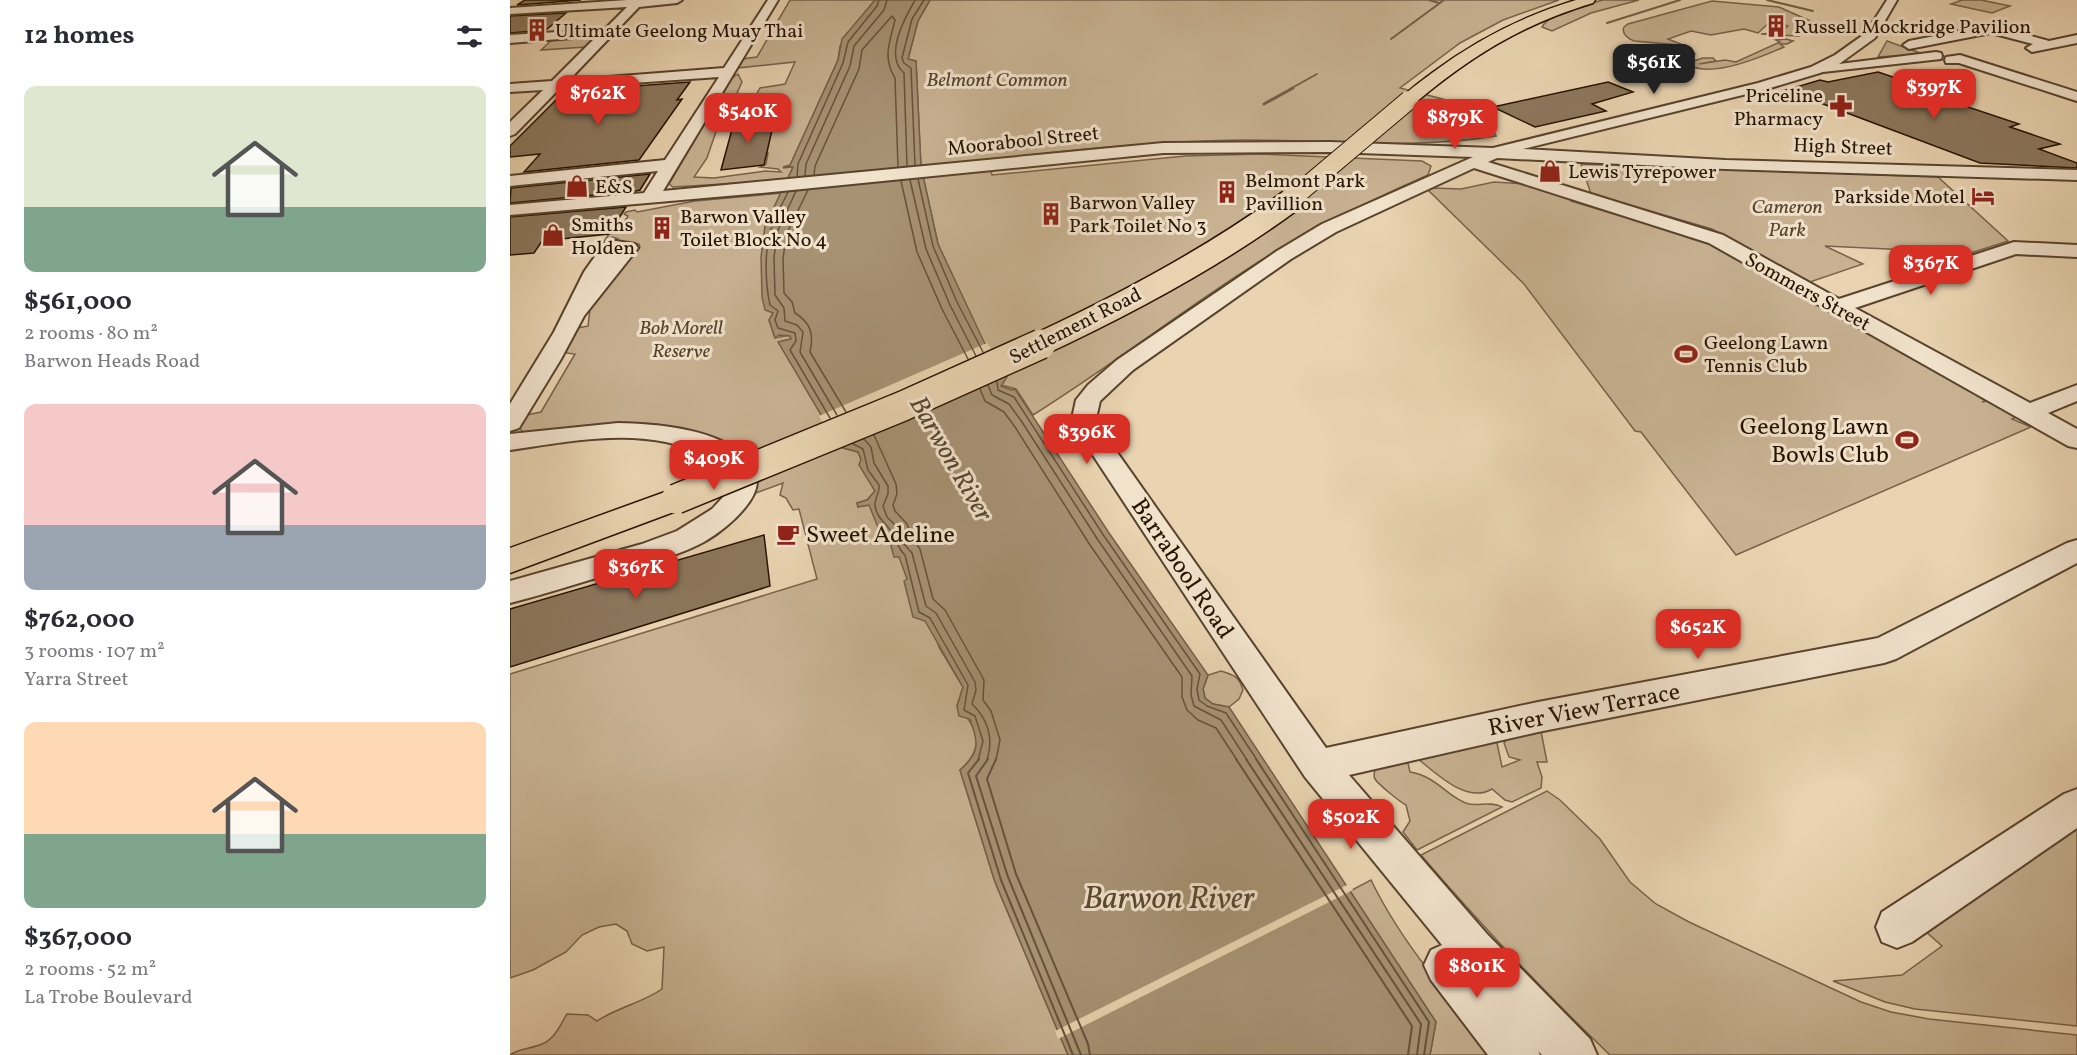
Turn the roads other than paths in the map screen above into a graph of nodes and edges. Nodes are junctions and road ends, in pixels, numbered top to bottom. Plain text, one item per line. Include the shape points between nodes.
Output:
1 (677, 0) edge
2 (773, 0) edge
3 (1573, 0) edge
4 (1589, 0) edge
5 (1892, 0) edge
6 (641, 1) edge
7 (510, 10) edge
8 (607, 33) junction
9 (1871, 35) junction
10 (510, 39) edge
11 (2077, 39) edge
12 (2051, 45) junction
13 (2020, 49) dead end
14 (1916, 51) junction
15 (1979, 53) dead end
16 (1948, 57) junction
17 (1840, 58) junction
18 (1877, 62) junction
19 (1816, 70) junction
20 (727, 72) junction
21 (554, 85) junction
22 (510, 88) edge
23 (2062, 92) junction
24 (2077, 96) edge
25 (2036, 98) dead end
26 (1402, 99) junction
27 (510, 131) edge
28 (1564, 133) junction
29 (1279, 146) junction
30 (1402, 148) junction
31 (1425, 155) junction
32 (1565, 155) junction
33 (1483, 157) junction
34 (1607, 159) junction
35 (669, 165) junction
36 (1446, 174) junction
37 (2077, 175) edge
38 (1524, 180) junction
39 (510, 181) edge
40 (1429, 182) junction
41 (1483, 182) dead end
42 (772, 187) junction
43 (1460, 187) dead end
44 (655, 189) junction
45 (699, 197) junction
46 (510, 210) edge
47 (510, 217) edge
48 (2077, 251) edge
49 (1836, 307) junction
50 (573, 316) dead end
51 (2077, 392) edge
52 (2028, 413) junction
53 (510, 423) edge
54 (2077, 440) edge
55 (510, 442) edge
56 (672, 492) junction
57 (510, 543) edge
58 (2077, 550) edge
59 (510, 561) edge
60 (510, 592) edge
61 (1318, 766) junction
62 (2077, 806) edge
63 (1897, 927) dead end
64 (1446, 965) dead end
65 (1517, 1055) edge
66 (1574, 1055) edge

1 - 6 street
2 - 20 street
3 - 26 highway, Settlement Road via 1514,20 1469,42
4 - 26 highway, Settlement Road via 1524,22 1481,44
5 - 9 street
6 - 7 street
6 - 8 street
8 - 10 street
8 - 21 street
9 - 14 street
9 - 17 street
11 - 12 street
12 - 13 street
12 - 14 street via 1991,29
14 - 16 street
14 - 18 street
15 - 16 street
16 - 23 street
17 - 18 street
17 - 19 street
18 - 19 street
19 - 28 street
20 - 21 street
20 - 35 street
21 - 22 street
21 - 27 street
23 - 24 street
23 - 25 street
26 - 56 highway, Settlement Road, bridge via 1319,178 1266,218 1128,300 937,391
28 - 30 street via 1489,144
28 - 32 street via 1554,138 1550,146
28 - 33 street
29 - 30 street, Moorabool Street
29 - 31 street, Moorabool Street
29 - 42 street, Moorabool Street via 1162,148
30 - 33 street, Moorabool Street
31 - 33 street, Moorabool Street
31 - 36 street via 1443,162
32 - 33 street, High Street
32 - 34 street, High Street
33 - 34 street, High Street
33 - 36 street, Barrabool Road
33 - 38 street, Sommers Street
34 - 37 street, High Street
35 - 39 street
35 - 44 street
36 - 40 street, Barrabool Road
38 - 41 street, Sommers Street
38 - 49 street, Sommers Street via 1708,235
40 - 43 street
40 - 61 street, Barrabool Road via 1329,228 1284,255 1125,365 1096,390 1088,400 1085,414 1090,431
42 - 44 street, Moorabool Street via 678,194
42 - 45 street, Moorabool Street
44 - 45 street via 657,199
44 - 46 street, Moorabool Street
45 - 47 street, Moorabool Street
48 - 49 street via 2014,248
49 - 52 street, Sommers Street
50 - 53 street
51 - 52 street
52 - 54 street, Sommers Street
55 - 60 street via 597,431 665,434 718,451 738,467 744,482 731,506 693,535 646,553
56 - 57 highway, Settlement Road
56 - 59 highway, Settlement Road
58 - 61 street, River View Terrace via 1884,650 1538,717
61 - 66 street, Barrabool Road via 1472,949
62 - 63 street
64 - 65 street

